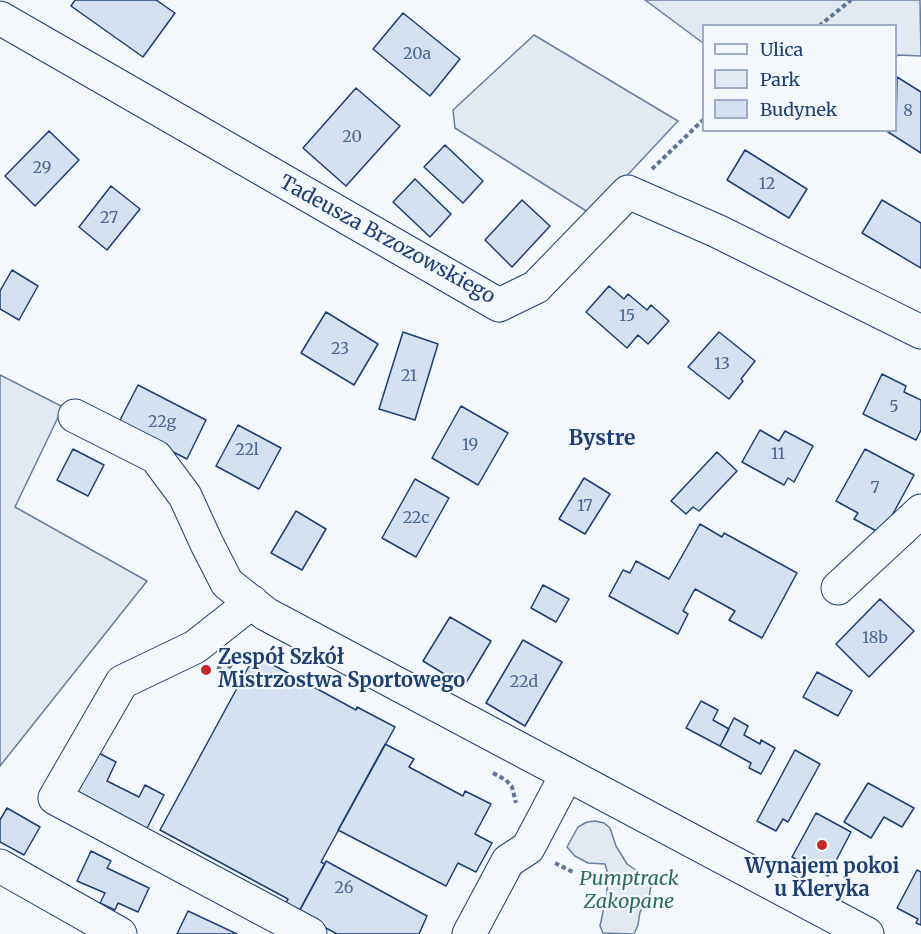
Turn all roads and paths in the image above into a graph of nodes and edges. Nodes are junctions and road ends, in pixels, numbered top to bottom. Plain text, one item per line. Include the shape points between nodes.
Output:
1 (851, 0) edge
2 (0, 18) edge
3 (821, 24) edge
4 (702, 121) edge
5 (628, 192) junction
6 (921, 332) edge
7 (75, 416) dead end
8 (921, 511) edge
9 (838, 588) dead end
10 (252, 602) junction
11 (186, 651) junction
12 (237, 654) dead end
13 (486, 769) dead end
14 (567, 774) junction
15 (515, 808) dead end
16 (528, 848) junction
17 (0, 867) edge
18 (573, 872) dead end
19 (120, 934) edge
20 (310, 934) edge
21 (469, 934) edge
22 (867, 934) edge

1 - 3 path
2 - 5 street, Tadeusza Brzozowskiego via 499,305 536,287
4 - 5 path
5 - 6 street via 717,231
7 - 10 street via 156,457 186,496 227,583
8 - 9 street
10 - 11 street
10 - 14 street via 266,614
11 - 12 path via 227,672
11 - 20 street via 122,682 55,798
13 - 15 path via 512,787
14 - 16 street
14 - 22 street
16 - 18 path
16 - 21 street via 508,861
17 - 19 street

